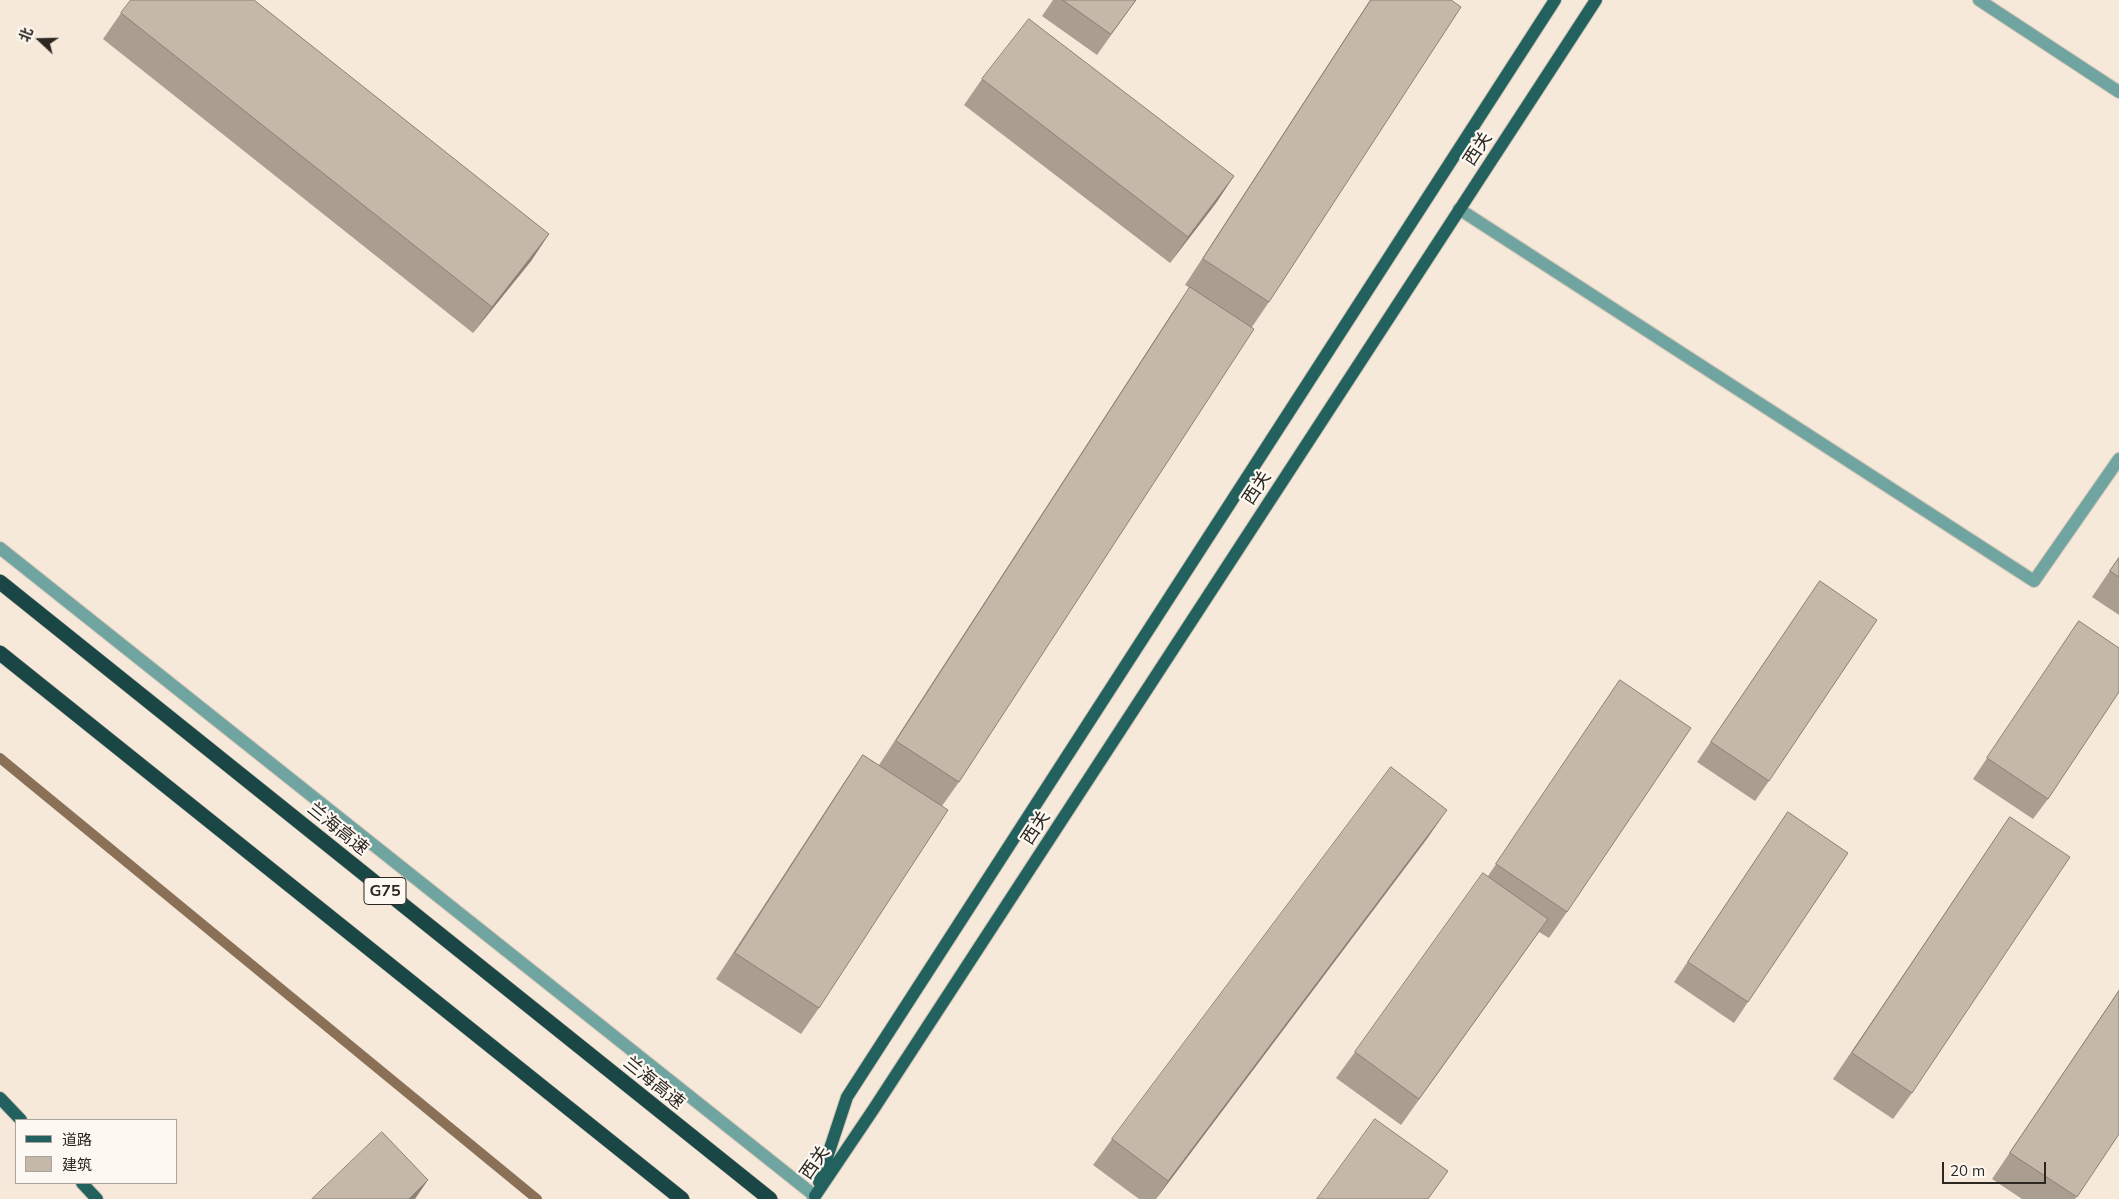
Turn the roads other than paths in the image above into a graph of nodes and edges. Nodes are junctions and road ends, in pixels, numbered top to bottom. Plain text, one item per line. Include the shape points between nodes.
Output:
1 (1555, 0) edge
2 (1596, 0) edge
3 (1979, 0) edge
4 (2119, 92) edge
5 (1460, 209) junction
6 (2119, 459) edge
7 (0, 548) edge
8 (0, 582) edge
9 (0, 653) edge
10 (0, 1098) edge
11 (20, 1119) edge
12 (83, 1184) edge
13 (815, 1198) edge
14 (97, 1199) edge
15 (682, 1199) edge
16 (770, 1199) edge

1 - 13 main road, 西关 via 847,1097
2 - 5 main road, 西关
3 - 4 street
5 - 6 street via 2034,581
5 - 13 main road, 西关
7 - 13 street
8 - 16 highway, 兰海高速 / G75
9 - 15 highway
10 - 11 main road
12 - 14 main road

